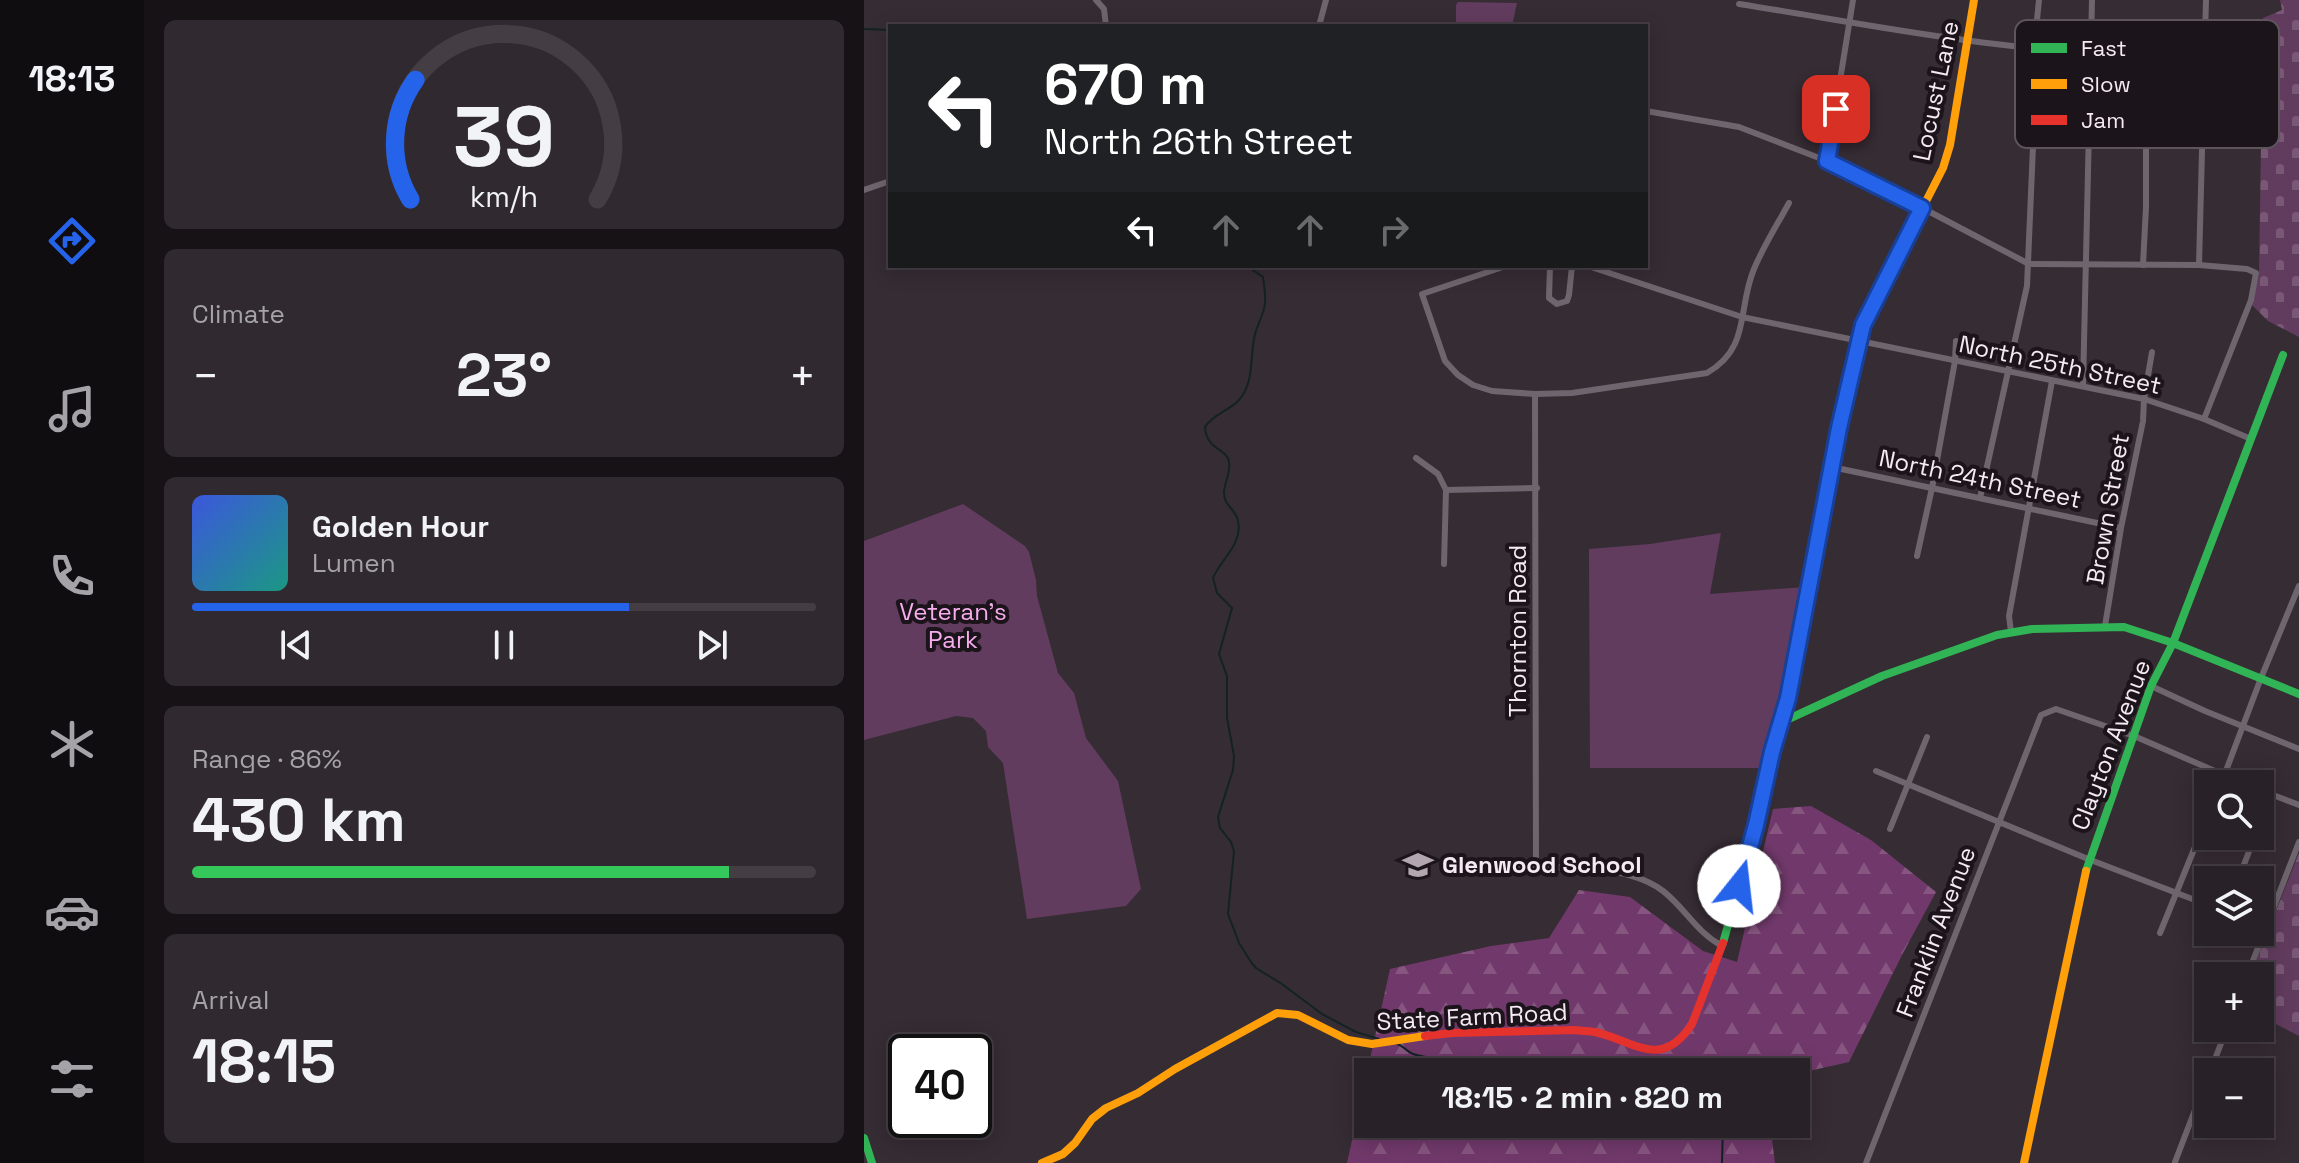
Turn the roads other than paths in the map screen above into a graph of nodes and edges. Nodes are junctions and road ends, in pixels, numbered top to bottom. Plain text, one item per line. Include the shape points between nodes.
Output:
1 (1096, 0) edge
2 (1326, 0) edge
3 (1853, 0) edge
4 (1974, 0) edge
5 (2039, 0) edge
6 (2092, 0) edge
7 (2206, 0) edge
8 (1739, 4) dead end
9 (2037, 20) edge
10 (2092, 20) edge
11 (2205, 20) edge
12 (1849, 21) junction
13 (1106, 24) edge
14 (1320, 24) edge
15 (1967, 41) junction
16 (2015, 47) edge
17 (1648, 111) edge
18 (2033, 148) edge
19 (2089, 148) edge
20 (2146, 148) edge
21 (2202, 148) edge
22 (1827, 161) junction
23 (888, 182) edge
24 (864, 190) edge
25 (1789, 203) dead end
26 (1922, 208) junction
27 (2029, 264) junction
28 (2086, 265) junction
29 (2143, 265) junction
30 (2199, 265) junction
31 (1497, 268) edge
32 (1550, 268) edge
33 (1572, 268) edge
34 (1594, 268) edge
35 (1742, 317) junction
36 (1858, 340) junction
37 (1956, 341) dead end
38 (2152, 352) dead end
39 (2283, 355) dead end
40 (1955, 361) junction
41 (2007, 371) junction
42 (2052, 381) junction
43 (2083, 386) junction
44 (1535, 394) junction
45 (2144, 399) junction
46 (2204, 419) junction
47 (2251, 439) junction
48 (1416, 458) dead end
49 (1832, 467) junction
50 (1537, 488) junction
51 (1932, 488) junction
52 (1446, 490) junction
53 (1980, 498) junction
54 (2029, 507) junction
55 (2121, 528) junction
56 (1917, 556) dead end
57 (1444, 564) dead end
58 (2299, 589) edge
59 (2105, 626) junction
60 (2011, 632) junction
61 (2173, 643) junction
62 (2261, 678) junction
63 (2151, 686) junction
64 (2299, 694) edge
65 (1782, 722) junction
66 (2242, 726) junction
67 (2134, 736) junction
68 (1927, 737) dead end
69 (2299, 749) edge
70 (2210, 770) edge
71 (2226, 770) edge
72 (1876, 771) dead end
73 (1907, 785) junction
74 (2274, 795) edge
75 (2299, 805) edge
76 (1999, 822) junction
77 (1890, 829) dead end
78 (2299, 842) edge
79 (2194, 850) edge
80 (2088, 859) junction
81 (1536, 868) junction
82 (1480, 869) dead end
83 (2177, 894) junction
84 (2194, 900) edge
85 (2274, 900) edge
86 (2160, 933) dead end
87 (1722, 946) junction
88 (1665, 1049) joint
89 (2194, 1113) edge
90 (864, 1138) edge
91 (2175, 1162) edge
92 (872, 1163) edge
93 (1042, 1163) edge
94 (1866, 1163) edge
95 (2024, 1163) edge

1 - 13 street via 1104,9
2 - 14 street
3 - 12 street
4 - 15 street, Locust Lane
5 - 9 street
6 - 10 street
7 - 11 street
8 - 12 street
12 - 15 street
12 - 22 street
15 - 16 street
15 - 26 street, Locust Lane via 1950,145
17 - 22 street via 1739,127
18 - 27 street
19 - 28 street
20 - 29 street
21 - 30 street
22 - 26 street
23 - 24 street
25 - 35 street via 1753,271
26 - 27 street
26 - 36 street, Locust Lane
27 - 28 street
27 - 41 street
28 - 29 street
28 - 43 street
29 - 30 street
30 - 46 street via 2256,273 2251,300
31 - 44 street via 1422,294 1445,361 1458,375 1492,391
32 - 33 street via 1549,298 1557,304 1567,301
34 - 35 street, North 25th Street
35 - 36 street, North 25th Street
35 - 44 street via 1735,348 1707,373
36 - 40 street, North 25th Street
36 - 49 street, Locust Lane
37 - 40 street
38 - 45 street, Brown Street
39 - 47 street, Clayton Avenue
40 - 41 street, North 25th Street
40 - 51 street
41 - 42 street, North 25th Street
41 - 53 street
42 - 43 street, North 25th Street
42 - 54 street
43 - 45 street, North 25th Street
44 - 50 street, Thornton Road
45 - 46 street, North 25th Street
45 - 55 street, Brown Street
46 - 47 street, North 25th Street
47 - 61 street, Clayton Avenue
48 - 52 street via 1438,474
49 - 51 street, North 24th Street
49 - 65 street, Locust Lane
50 - 52 street
50 - 81 street, Thornton Road
51 - 53 street, North 24th Street
51 - 56 street
52 - 57 street
53 - 54 street, North 24th Street
54 - 55 street, North 24th Street
54 - 60 street via 2009,616
55 - 59 street, Brown Street
58 - 62 street
59 - 60 street
59 - 61 street
60 - 65 street via 1882,676
61 - 62 street
61 - 63 street, Clayton Avenue
62 - 64 street
62 - 66 street
63 - 66 street
63 - 67 street, Clayton Avenue
65 - 87 street, Locust Lane
66 - 69 street
66 - 71 street
67 - 70 street
67 - 76 street, Franklin Avenue via 2056,709 2041,715
67 - 80 street, Clayton Avenue
68 - 73 street
72 - 73 street
73 - 76 street
73 - 77 street
74 - 75 street
76 - 80 street
76 - 94 street, Franklin Avenue
78 - 85 street
79 - 83 street
80 - 83 street
80 - 95 street, Clayton Avenue
81 - 82 street
81 - 87 street via 1636,876 1662,890 1707,938
83 - 84 street
83 - 86 street
87 - 88 street, Locust Lane via 1692,1024
88 - 93 street, State Farm Road via 1640,1049 1575,1030 1452,1033 1361,1043 1298,1015 1277,1013 1106,1108 1063,1154
89 - 91 street
90 - 92 street

